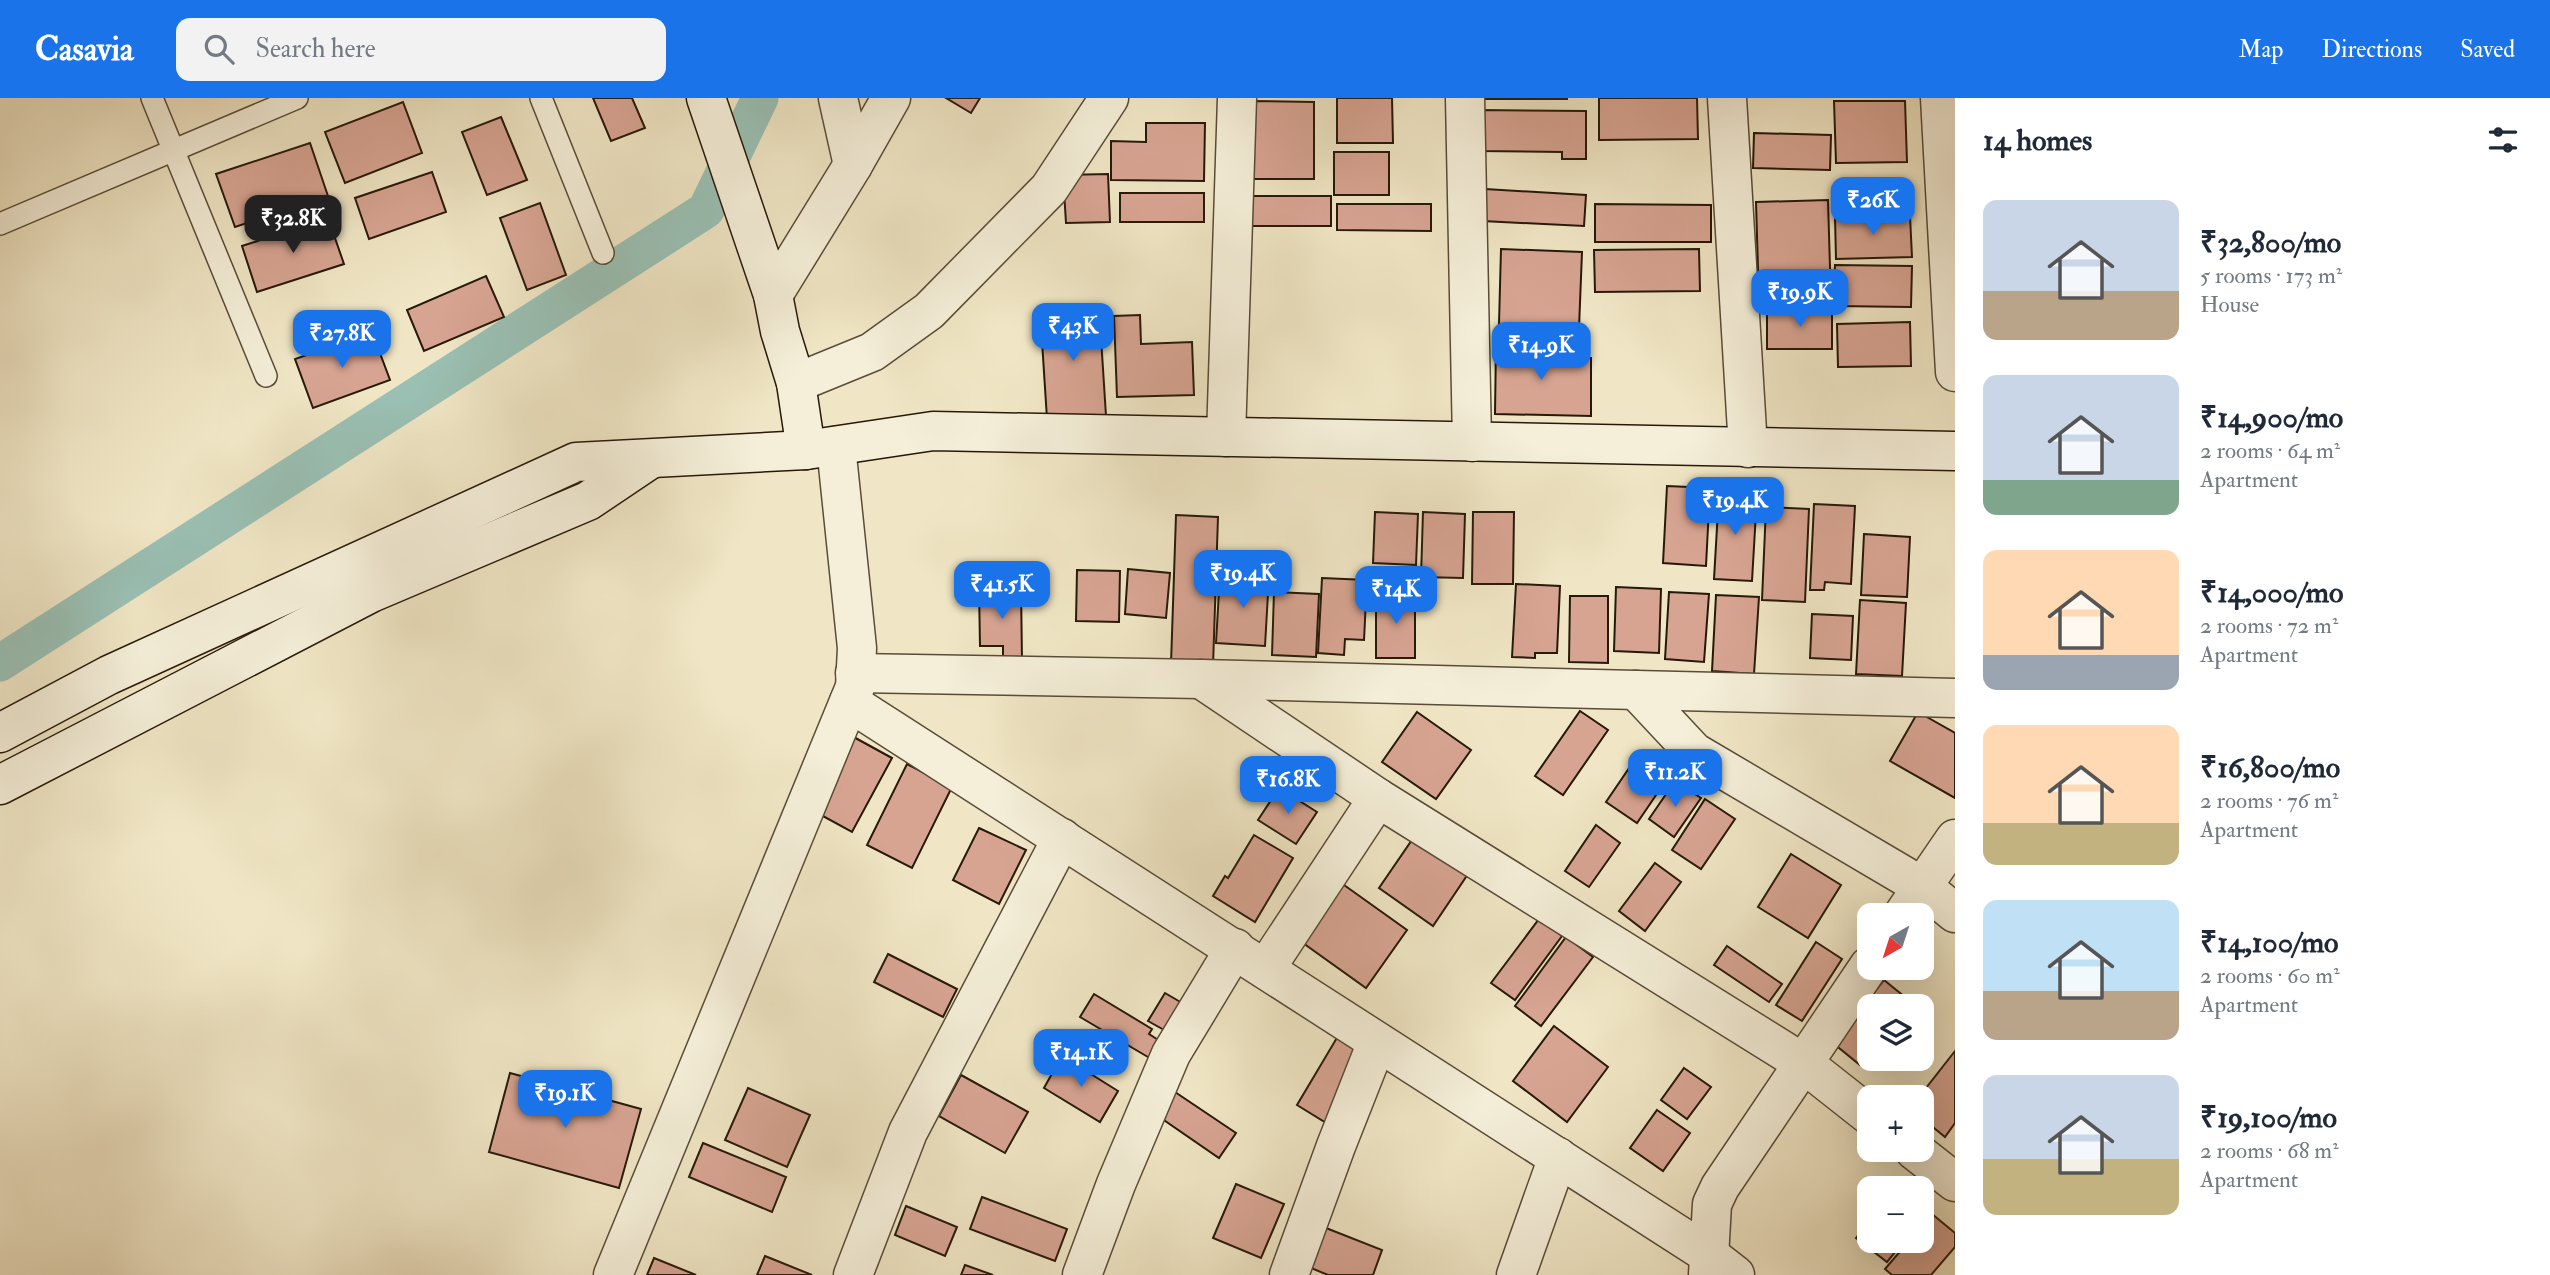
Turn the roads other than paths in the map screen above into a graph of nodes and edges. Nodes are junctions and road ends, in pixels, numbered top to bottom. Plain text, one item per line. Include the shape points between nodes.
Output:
1 (152, 98) edge
2 (297, 98) edge
3 (541, 98) edge
4 (706, 98) edge
5 (838, 98) edge
6 (891, 98) edge
7 (1110, 98) edge
8 (1237, 98) edge
9 (1465, 98) edge
10 (1727, 98) edge
11 (1940, 98) edge
12 (175, 150) junction
13 (853, 165) junction
14 (0, 224) edge
15 (603, 253) dead end
16 (773, 295) junction
17 (1955, 372) edge
18 (266, 376) dead end
19 (796, 383) junction
20 (1226, 437) junction
21 (1472, 442) junction
22 (821, 448) junction
23 (1748, 448) junction
24 (1955, 452) edge
25 (649, 460) junction
26 (1201, 679) junction
27 (852, 688) junction
28 (1636, 690) junction
29 (1955, 698) edge
30 (0, 733) edge
31 (0, 785) edge
32 (1378, 798) junction
33 (1062, 838) junction
34 (1955, 839) edge
35 (1913, 901) edge
36 (1955, 914) edge
37 (1251, 958) junction
38 (1859, 980) edge
39 (1377, 1042) junction
40 (1803, 1063) junction
41 (1857, 1106) edge
42 (1558, 1157) junction
43 (1929, 1162) edge
44 (1955, 1182) edge
45 (1717, 1268) edge
46 (613, 1275) edge
47 (853, 1275) edge
48 (1082, 1275) edge
49 (1289, 1275) edge
50 (1516, 1275) edge

1 - 12 lane
2 - 12 lane
3 - 15 lane
4 - 16 street
5 - 13 street
6 - 13 street
7 - 19 street via 1048,189 929,311 872,352
8 - 20 street
9 - 21 street
10 - 23 street
11 - 17 street
12 - 14 lane
12 - 18 lane
13 - 16 street
16 - 19 street
19 - 22 street
20 - 21 street
20 - 22 street via 933,431
21 - 23 street
22 - 25 street
22 - 27 street via 857,648
23 - 24 street
25 - 30 street via 576,461 109,675
25 - 31 street via 588,501 371,593
26 - 27 street
26 - 28 street
26 - 32 street
27 - 33 street
27 - 46 street
28 - 29 street
28 - 35 street via 1693,752
32 - 37 street
32 - 40 street
33 - 37 street
33 - 47 street via 908,1132
34 - 35 street
35 - 36 street
37 - 39 street
37 - 48 street via 1171,1054
38 - 40 street
39 - 42 street
39 - 49 street
40 - 41 street
40 - 45 street via 1712,1204
42 - 45 street
42 - 50 street
43 - 44 street

